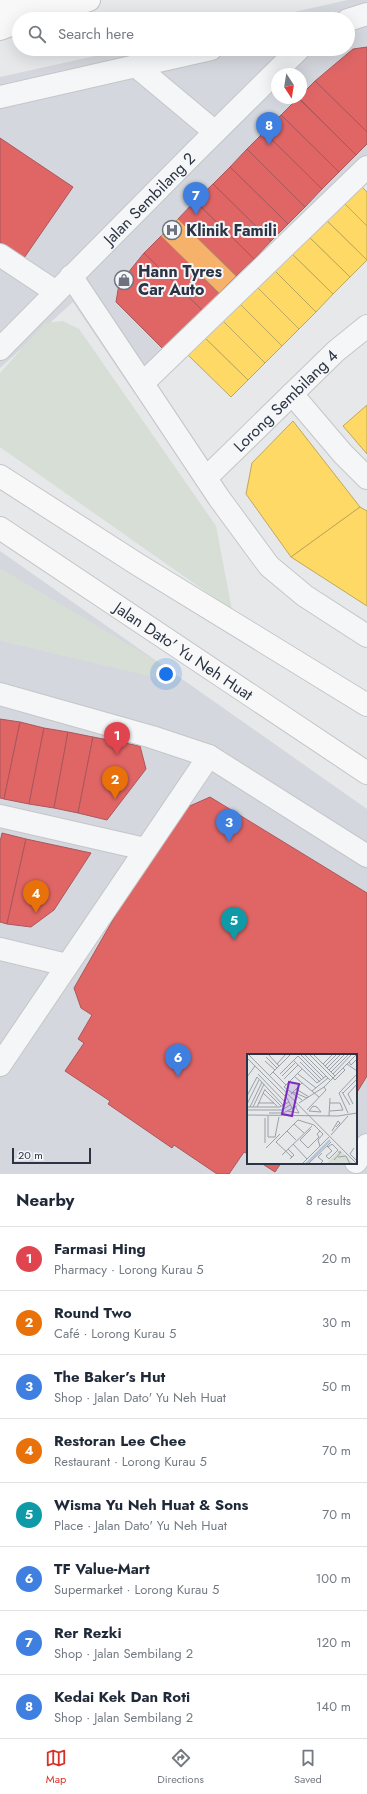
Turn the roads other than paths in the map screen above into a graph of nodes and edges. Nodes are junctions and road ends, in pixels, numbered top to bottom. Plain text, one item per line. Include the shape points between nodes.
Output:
1 (55, 0) edge
2 (89, 0) edge
3 (0, 11) edge
4 (52, 12) edge
5 (12, 25) edge
6 (0, 29) edge
7 (180, 56) edge
8 (292, 56) edge
9 (136, 66) junction
10 (0, 97) edge
11 (214, 132) junction
12 (367, 167) edge
13 (0, 255) edge
14 (72, 276) junction
15 (56, 292) junction
16 (367, 326) edge
17 (0, 349) edge
18 (143, 383) junction
19 (292, 394) junction
20 (0, 476) edge
21 (206, 478) junction
22 (367, 478) edge
23 (0, 528) edge
24 (367, 636) edge
25 (0, 694) edge
26 (367, 705) edge
27 (209, 756) junction
28 (367, 773) edge
29 (0, 816) edge
30 (145, 848) junction
31 (367, 856) edge
32 (0, 949) edge
33 (68, 965) junction
34 (0, 1065) edge
35 (367, 1145) edge
36 (357, 1160) edge
37 (355, 1164) edge
38 (348, 1174) edge

1 - 3 main road
2 - 4 main road
5 - 6 main road
7 - 9 street
8 - 11 street, Jalan Sembilang 2
9 - 10 street
9 - 11 street
11 - 14 street, Jalan Sembilang 2
12 - 18 street
13 - 15 street
14 - 15 street, Jalan Sembilang 2
14 - 18 street
15 - 17 street, Jalan Sembilang 2
16 - 19 street, Lorong Sembilang 4 via 336,351
18 - 21 street
19 - 21 street, Lorong Sembilang 4
19 - 22 street
20 - 26 main road via 137,564
21 - 24 street via 270,566 304,596
23 - 28 main road, Jalan Dato' Yu Neh Huat
25 - 27 street via 152,737
27 - 30 street
27 - 31 street
29 - 30 street
30 - 33 street
32 - 33 street
33 - 34 street
35 - 36 street
37 - 38 street

